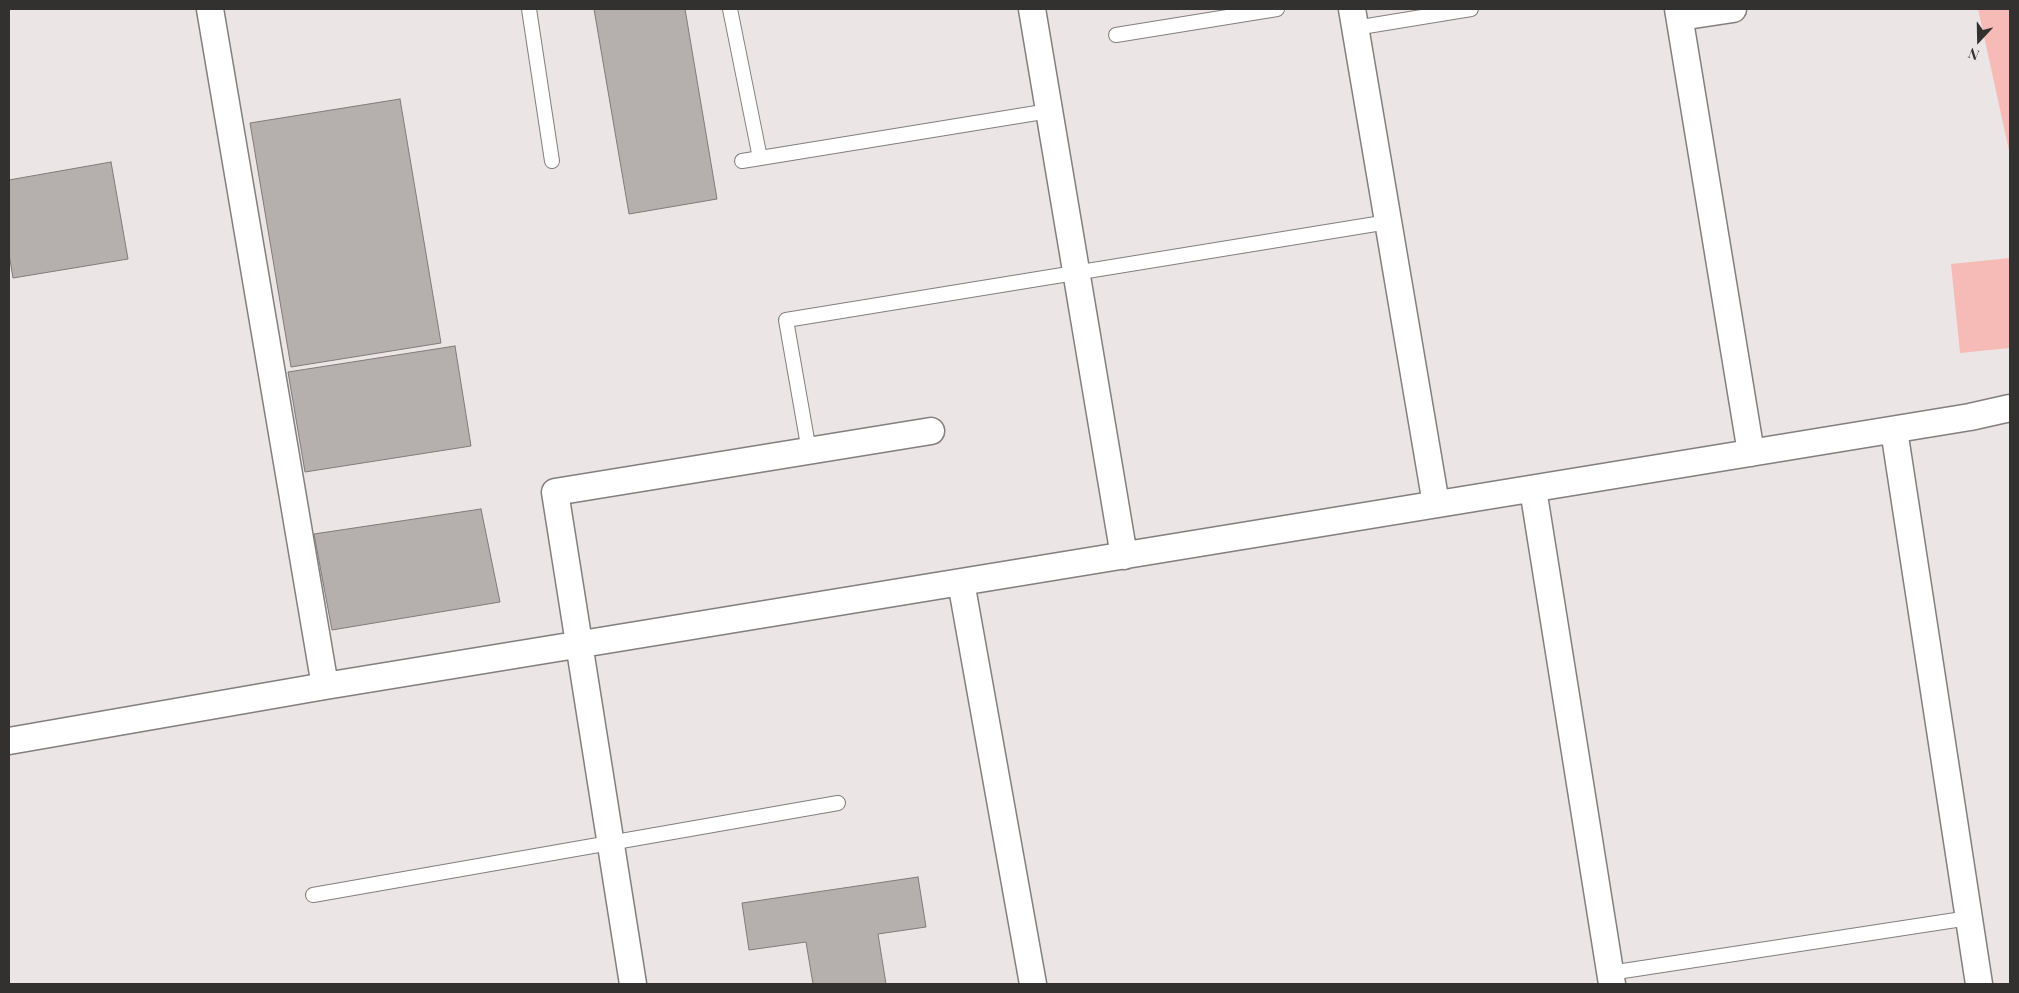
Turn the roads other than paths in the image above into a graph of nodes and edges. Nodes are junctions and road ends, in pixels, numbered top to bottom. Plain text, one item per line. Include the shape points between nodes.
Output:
1 (210, 9) edge
2 (529, 9) edge
3 (730, 9) edge
4 (1032, 9) edge
5 (1277, 9) edge
6 (1471, 9) edge
7 (1733, 9) edge
8 (1679, 13) edge
9 (1354, 18) edge
10 (1116, 35) dead end
11 (1049, 111) junction
12 (760, 158) junction
13 (742, 160) dead end
14 (552, 161) dead end
15 (1388, 222) junction
16 (1076, 273) junction
17 (2010, 408) edge
18 (1970, 417) junction
19 (2010, 422) edge
20 (1894, 430) junction
21 (931, 432) dead end
22 (809, 451) junction
23 (1751, 453) junction
24 (1533, 489) junction
25 (1436, 504) junction
26 (1124, 556) junction
27 (961, 582) junction
28 (580, 644) junction
29 (325, 686) junction
30 (9, 741) edge
31 (838, 803) dead end
32 (611, 843) junction
33 (313, 895) dead end
34 (1969, 918) junction
35 (1611, 979) edge
36 (633, 984) edge
37 (1033, 984) edge
38 (1979, 984) edge

1 - 29 street
2 - 14 lane
3 - 12 lane
4 - 11 street
5 - 10 lane
6 - 9 lane
7 - 8 street
8 - 23 street
9 - 15 street
11 - 12 lane
11 - 16 street
12 - 13 lane
15 - 16 lane
15 - 25 street
16 - 22 lane via 786,320
16 - 26 street
17 - 18 street
18 - 19 street
18 - 20 street
20 - 23 street
20 - 34 street
21 - 22 street
22 - 28 street via 555,492
23 - 24 street
24 - 25 street
24 - 35 street
25 - 26 street
26 - 27 street
27 - 28 street
27 - 37 street
28 - 29 street
28 - 32 street
29 - 30 street
31 - 32 lane
32 - 33 lane
32 - 36 street
34 - 35 lane
34 - 38 street

